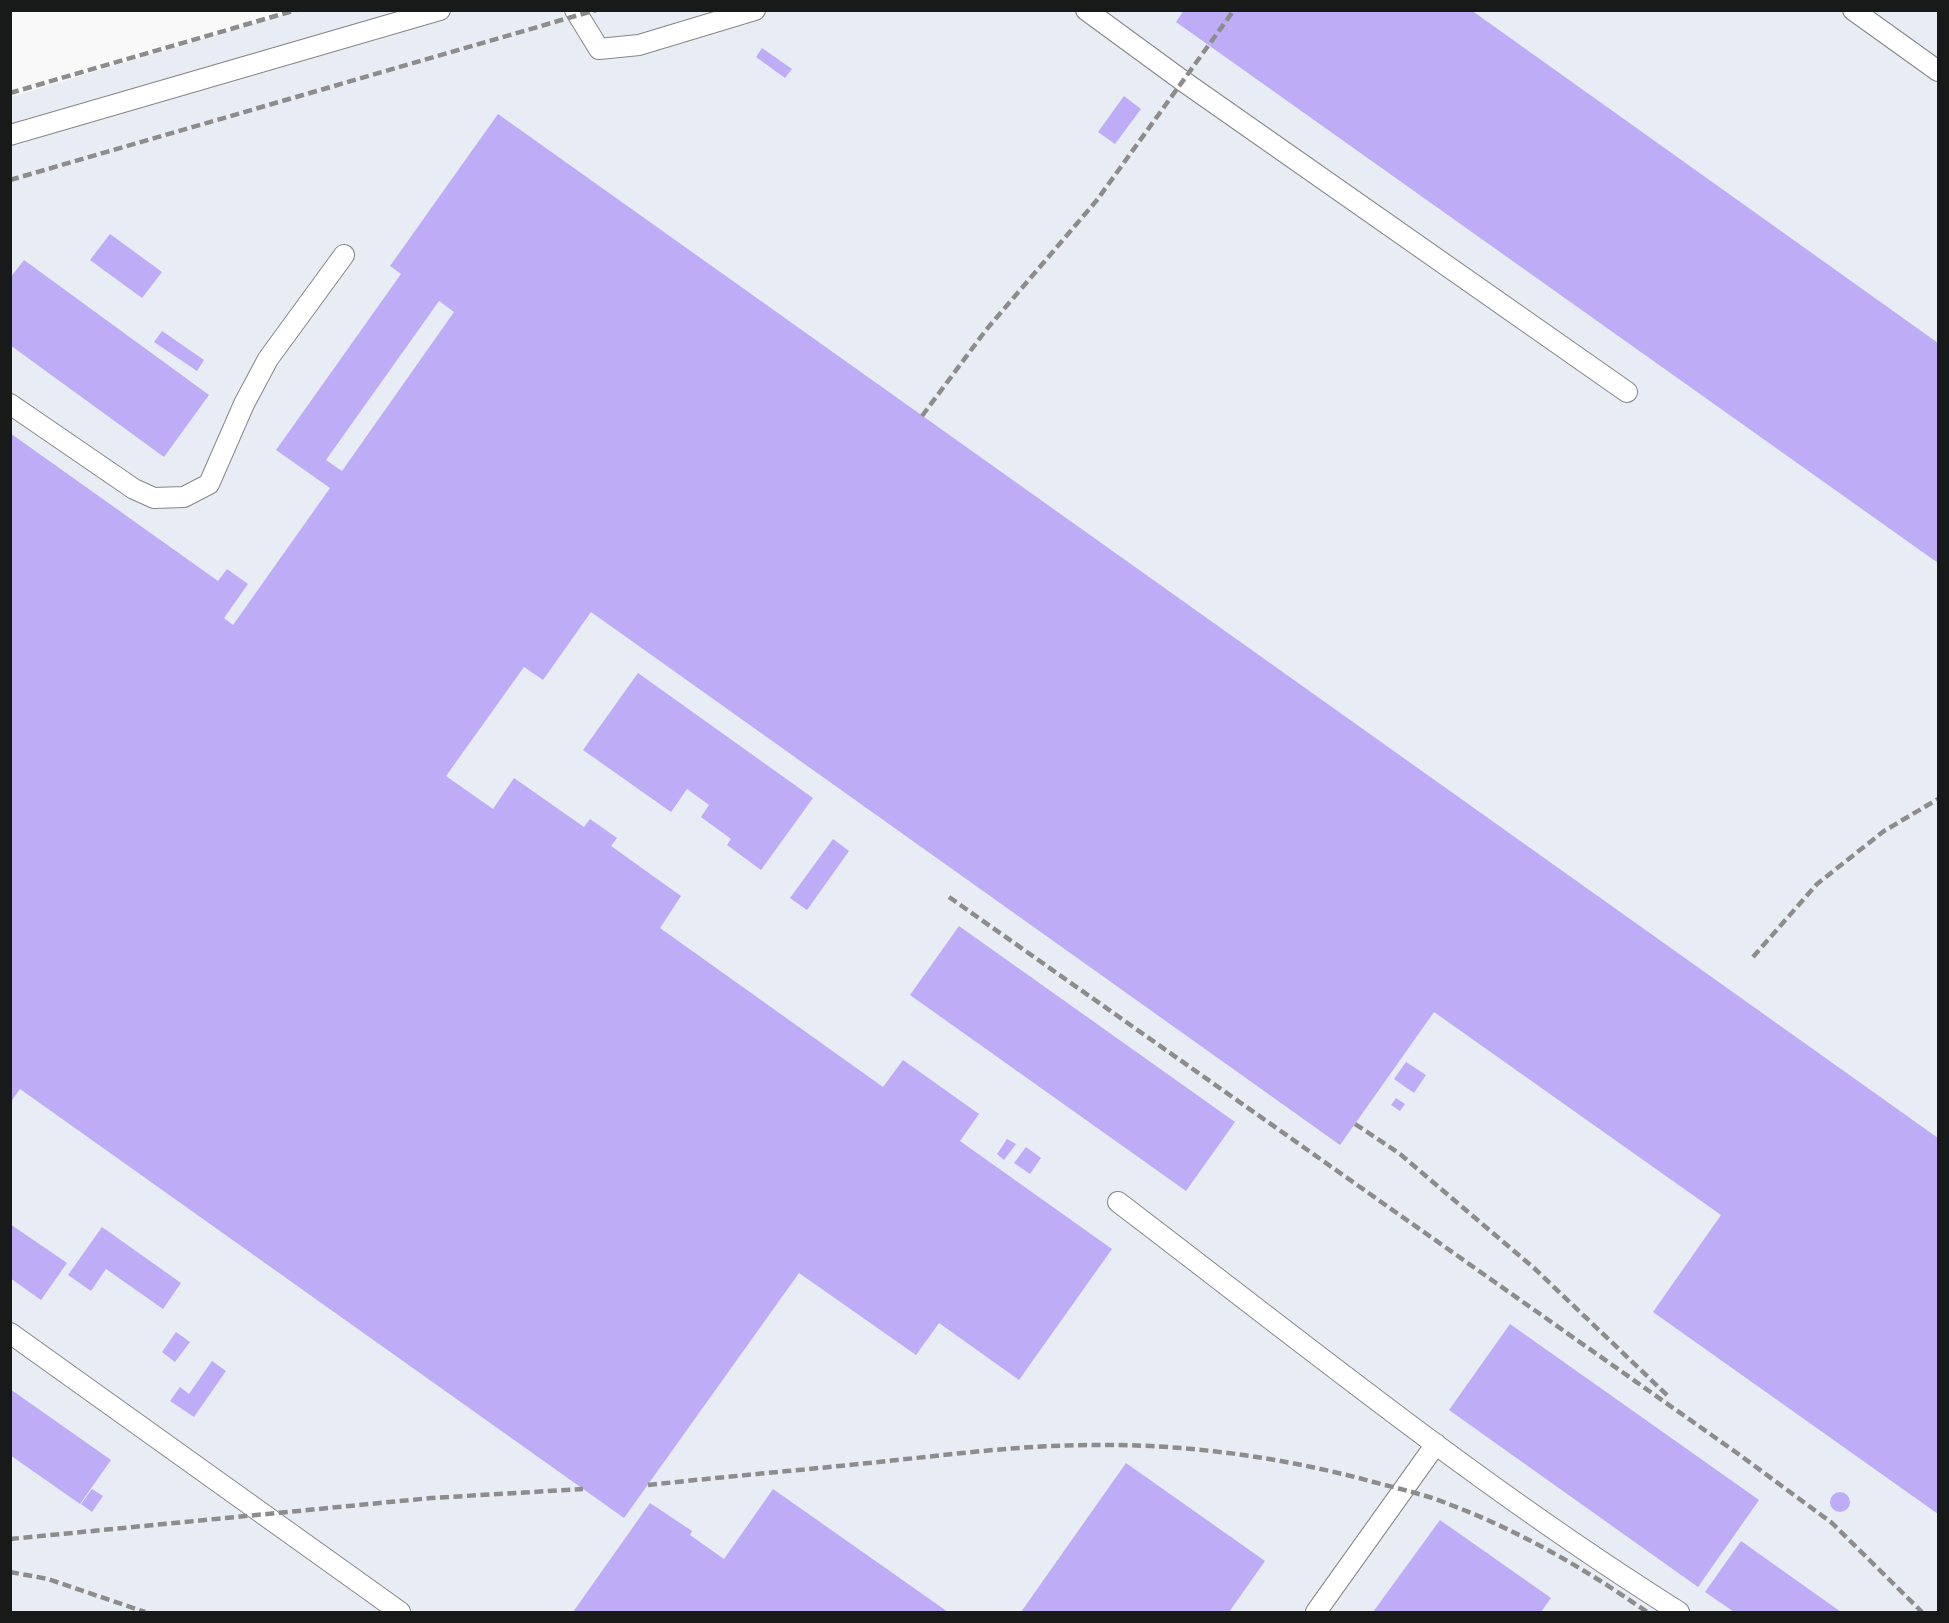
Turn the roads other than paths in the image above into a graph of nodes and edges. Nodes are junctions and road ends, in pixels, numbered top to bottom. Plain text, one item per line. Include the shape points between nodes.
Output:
1 (440, 10) edge
2 (575, 10) edge
3 (755, 10) edge
4 (1086, 10) edge
5 (1853, 10) edge
6 (1938, 71) edge
7 (10, 135) edge
8 (344, 255) dead end
9 (1627, 393) dead end
10 (10, 404) edge
11 (1118, 1202) dead end
12 (10, 1333) edge
13 (1436, 1444) junction
14 (400, 1612) edge
15 (1316, 1612) edge
16 (1679, 1612) edge

1 - 7 lane
2 - 3 lane via 599,49 639,45
4 - 9 lane
5 - 6 lane
8 - 10 lane via 268,359 209,484 184,497 154,498 134,489
11 - 13 lane
12 - 14 lane
13 - 15 lane
13 - 16 lane via 1610,1569

